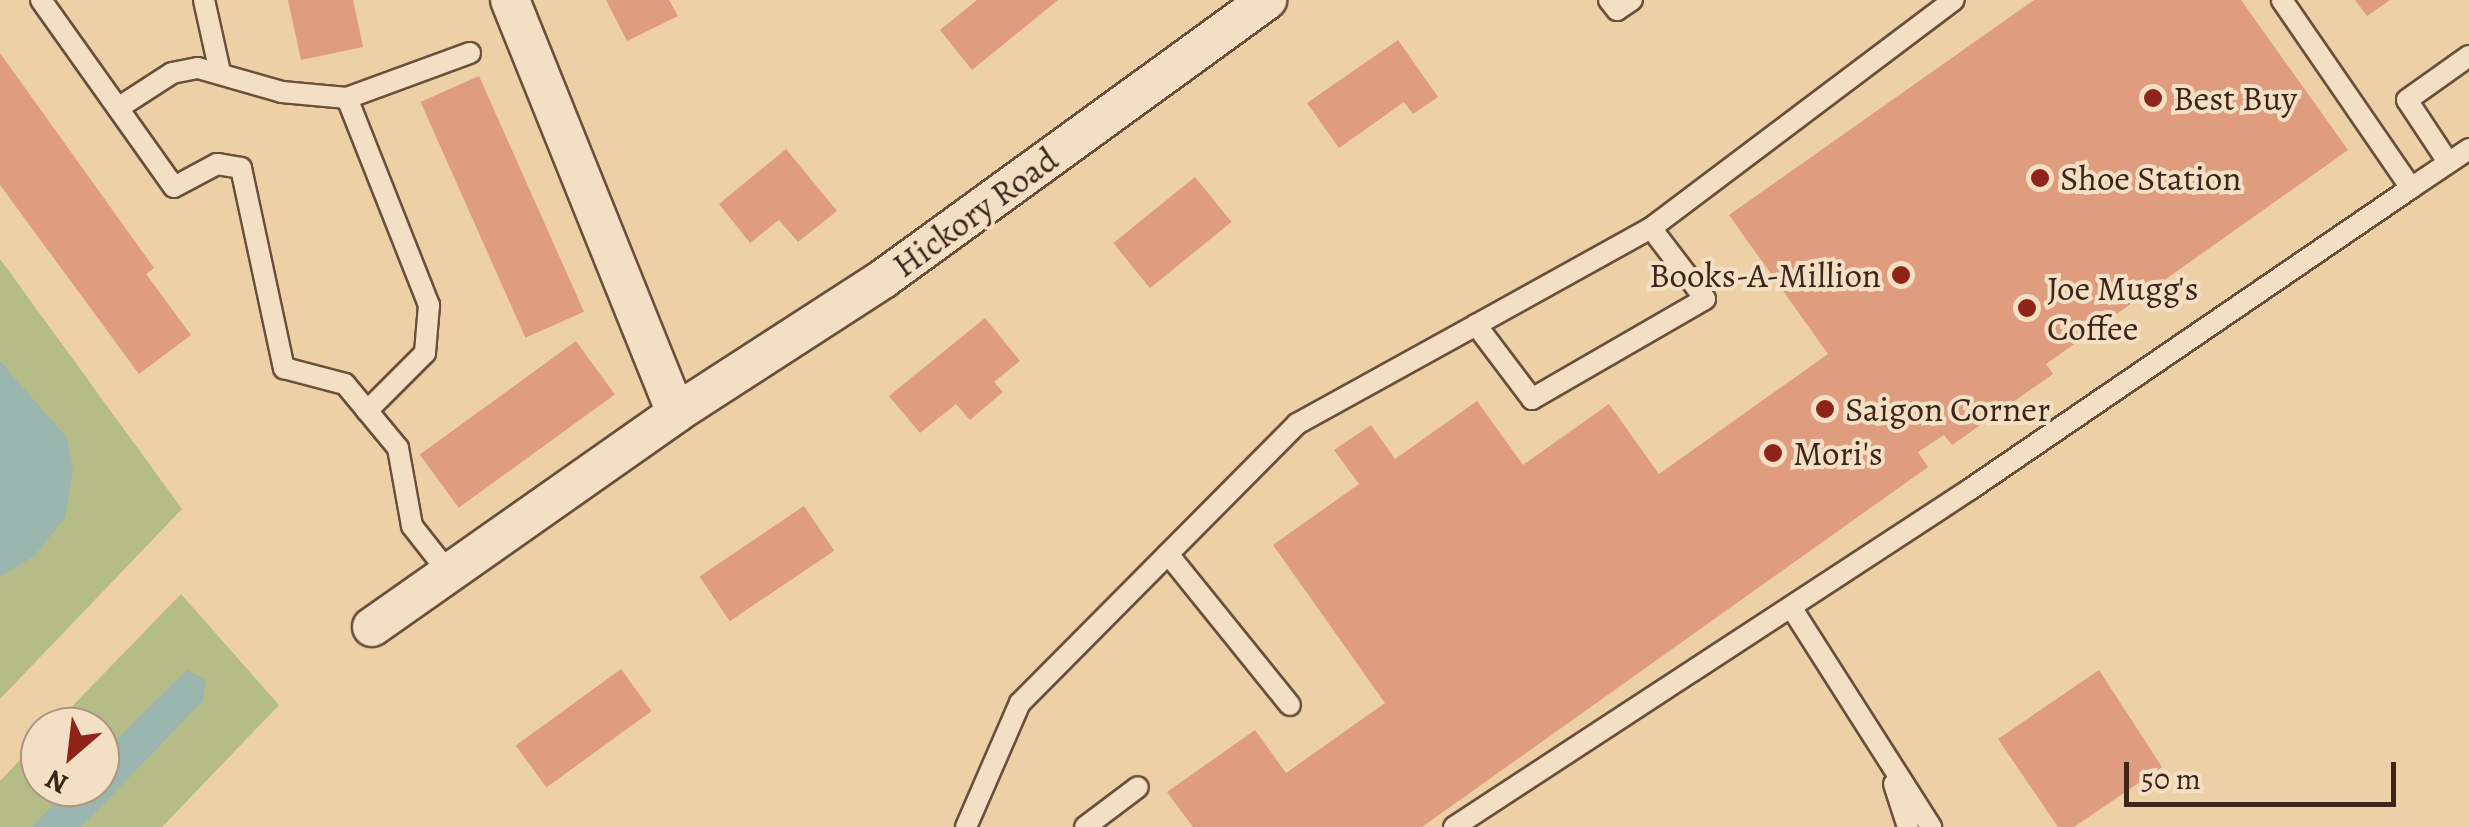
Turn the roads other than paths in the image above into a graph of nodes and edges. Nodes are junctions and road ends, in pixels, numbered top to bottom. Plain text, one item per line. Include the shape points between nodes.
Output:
1 (41, 0) edge
2 (204, 0) edge
3 (510, 0) edge
4 (1267, 0) edge
5 (1609, 0) edge
6 (1632, 0) edge
7 (1954, 0) edge
8 (2282, 0) edge
9 (470, 52) dead end
10 (2469, 56) edge
11 (220, 72) junction
12 (347, 98) junction
13 (118, 108) junction
14 (2469, 149) edge
15 (2448, 162) junction
16 (2411, 188) junction
17 (1651, 228) junction
18 (1476, 324) junction
19 (368, 411) junction
20 (676, 413) junction
21 (1168, 554) junction
22 (448, 573) junction
23 (1792, 606) junction
24 (372, 627) dead end
25 (1290, 704) dead end
26 (1886, 759) junction
27 (1138, 787) dead end
28 (966, 827) edge
29 (1085, 827) edge
30 (1454, 827) edge
31 (1908, 827) edge
32 (1931, 827) edge

1 - 13 lane
2 - 11 lane
3 - 20 street
4 - 20 street, Hickory Road via 883,279
5 - 6 lane via 1616,10
7 - 17 lane
8 - 16 lane
9 - 12 lane
10 - 15 lane via 2407,100
11 - 12 lane via 282,92
11 - 13 lane via 172,72
12 - 19 lane via 429,304 425,354
13 - 19 lane via 174,187 216,164 241,168 284,368 345,384
14 - 15 lane
15 - 16 lane
16 - 23 lane
17 - 18 lane
17 - 18 lane via 1705,299 1532,399
18 - 21 lane via 1297,424
19 - 22 lane via 398,448 412,526
20 - 22 street, Hickory Road
21 - 25 lane
21 - 28 lane via 1020,703
22 - 24 street, Hickory Road
23 - 26 lane
23 - 30 lane
26 - 31 lane
26 - 32 lane
27 - 29 lane

